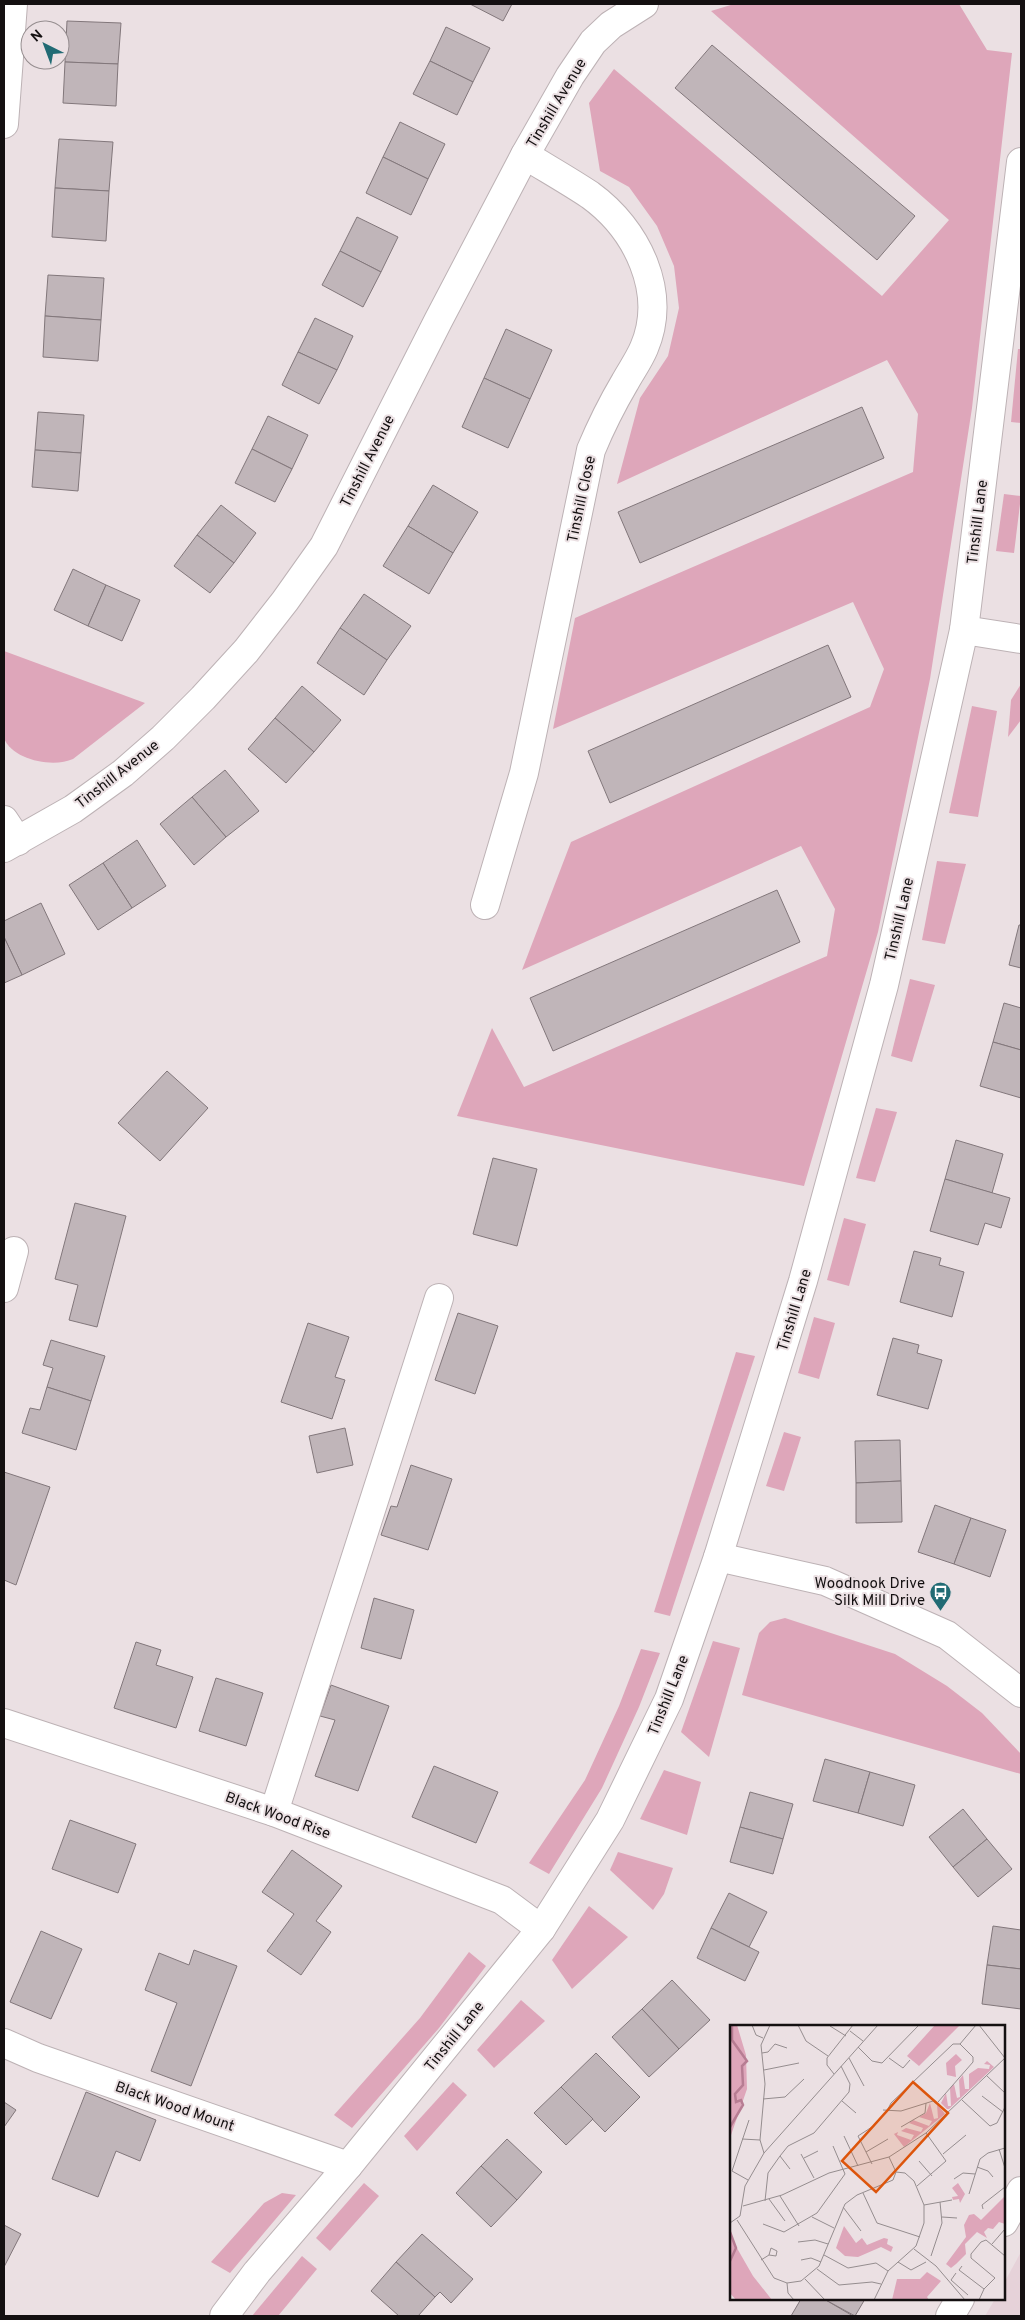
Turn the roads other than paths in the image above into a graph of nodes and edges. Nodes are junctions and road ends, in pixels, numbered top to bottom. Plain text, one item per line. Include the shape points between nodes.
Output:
1 (13, 4) edge
2 (644, 4) edge
3 (4, 124) edge
4 (525, 155) junction
5 (1021, 162) edge
6 (964, 630) junction
7 (1021, 639) edge
8 (8, 836) edge
9 (485, 905) dead end
10 (14, 1251) dead end
11 (4, 1288) edge
12 (439, 1298) dead end
13 (718, 1557) junction
14 (1021, 1693) edge
15 (4, 1723) edge
16 (274, 1812) junction
17 (541, 1929) junction
18 (4, 2043) edge
19 (348, 2166) junction
20 (1021, 2191) edge
21 (1005, 2220) edge
22 (959, 2300) edge
23 (224, 2316) edge
24 (950, 2316) edge

1 - 3 street
2 - 4 street, Tinshill Avenue via 611,25 593,42
4 - 8 street, Tinshill Avenue via 324,546 285,601 234,664 163,738 123,773 73,809
4 - 9 street, Tinshill Close via 591,196 618,220 639,252 652,284 654,320 644,349 591,450 524,772
5 - 6 street, Tinshill Lane
6 - 7 street
6 - 13 street, Tinshill Lane via 884,985 803,1281
10 - 11 street
12 - 16 street
13 - 14 street via 825,1581 947,1635
13 - 17 street, Tinshill Lane via 669,1699 610,1820
15 - 16 street, Black Wood Rise
16 - 17 street, Black Wood Rise via 502,1900
17 - 19 street, Tinshill Lane
18 - 19 street, Black Wood Mount via 38,2058
19 - 23 street, Tinshill Lane
20 - 21 street
22 - 24 street

